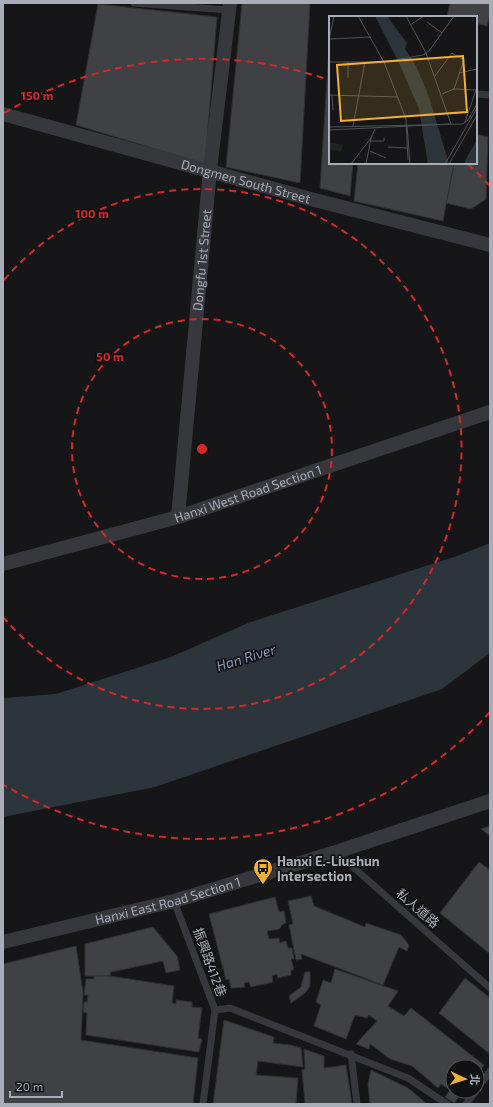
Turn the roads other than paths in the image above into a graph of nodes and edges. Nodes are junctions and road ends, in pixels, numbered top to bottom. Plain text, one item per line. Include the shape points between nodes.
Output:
1 (134, 3) edge
2 (229, 7) edge
3 (477, 94) edge
4 (490, 95) edge
5 (3, 114) edge
6 (210, 170) junction
7 (490, 245) edge
8 (490, 412) edge
9 (178, 517) junction
10 (3, 564) edge
11 (490, 801) edge
12 (336, 852) junction
13 (174, 900) junction
14 (3, 942) edge
15 (490, 988) edge
16 (215, 1010) junction
17 (351, 1054) junction
18 (202, 1104) edge
19 (357, 1104) edge
20 (447, 1104) edge

1 - 2 lane
2 - 6 street, Dongfu 1st Street
3 - 4 lane
5 - 6 street, Dongmen South Street
6 - 7 street, Dongmen South Street
6 - 9 street, Dongfu 1st Street
8 - 9 street, Hanxi West Road Section 1
9 - 10 street, Hanxi West Road Section 1
11 - 12 street, Hanxi East Road Section 1
12 - 13 street, Hanxi East Road Section 1
12 - 15 lane, 私人道路
13 - 14 street, Hanxi East Road Section 1
13 - 16 lane, 振興路412巷
16 - 17 lane via 230,1008
16 - 18 lane, 振興路412巷
17 - 19 lane
17 - 20 lane via 408,1078

